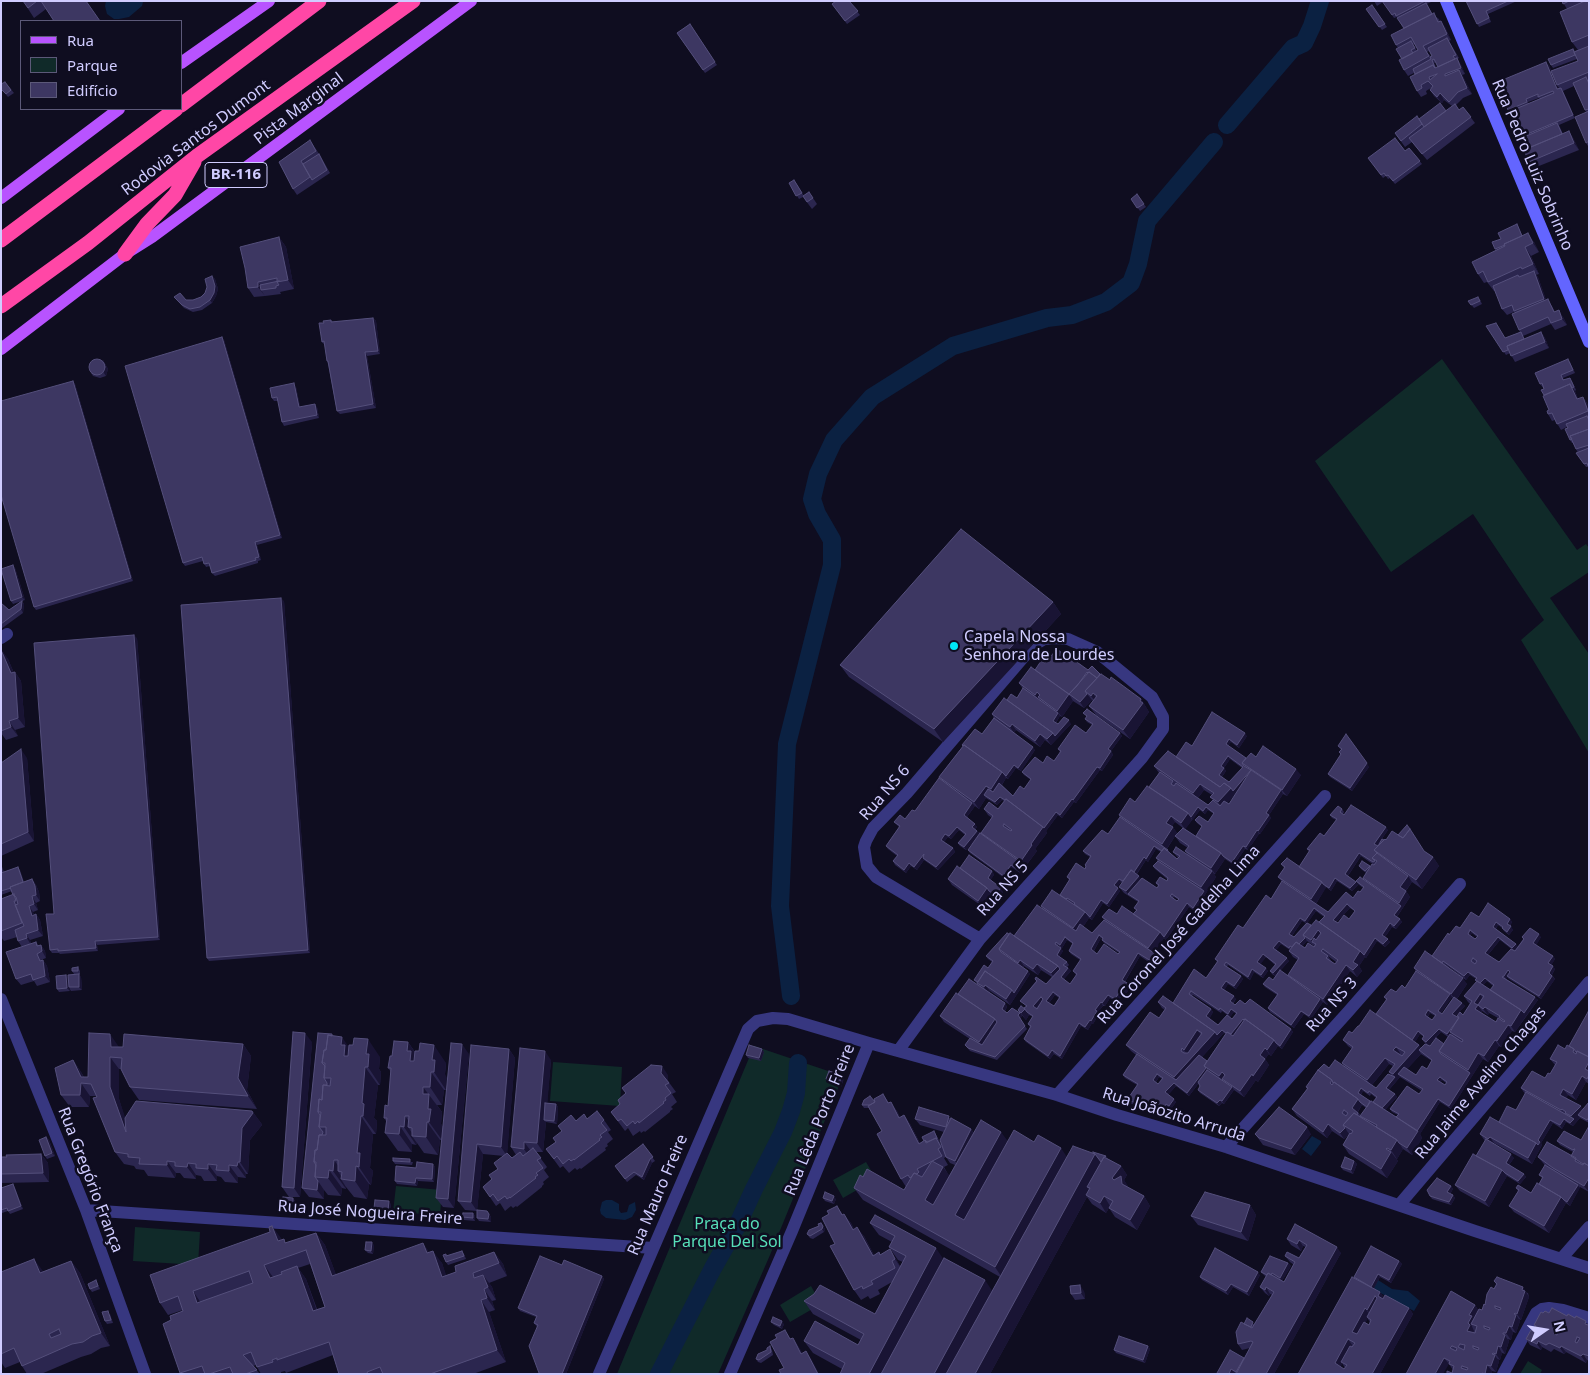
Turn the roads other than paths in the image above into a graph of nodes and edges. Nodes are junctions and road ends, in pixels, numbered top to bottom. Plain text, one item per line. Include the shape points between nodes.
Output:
1 (269, 1) edge
2 (319, 1) edge
3 (413, 1) edge
4 (471, 1) edge
5 (1446, 1) edge
6 (182, 62) edge
7 (182, 104) edge
8 (118, 110) edge
9 (175, 110) edge
10 (197, 156) junction
11 (1, 198) edge
12 (1, 240) edge
13 (125, 254) junction
14 (1, 306) edge
15 (1589, 342) edge
16 (1, 349) edge
17 (1034, 645) joint
18 (1325, 796) dead end
19 (1460, 884) dead end
20 (980, 939) junction
21 (1589, 982) edge
22 (1, 999) edge
23 (748, 1029) joint
24 (869, 1043) junction
25 (898, 1051) junction
26 (1056, 1095) junction
27 (1226, 1146) junction
28 (1399, 1204) junction
29 (86, 1210) junction
30 (1589, 1227) edge
31 (653, 1248) junction
32 (1561, 1259) junction
33 (1589, 1268) edge
34 (1589, 1318) edge
35 (146, 1374) edge
36 (599, 1374) edge
37 (730, 1374) edge
38 (1503, 1374) edge

1 - 6 main road
2 - 7 highway
3 - 10 highway, Rodovia Santos Dumont / BR-116
4 - 13 main road, Pista Marginal / BR-116
5 - 15 street, Rua Pedro Luiz Sobrinho
8 - 11 main road
9 - 12 highway
10 - 13 highway via 175,195 147,224
10 - 14 highway, Rodovia Santos Dumont / BR-116
13 - 16 main road, Pista Marginal / BR-116
17 - 20 street, Rua NS 6 via 873,828 864,847 867,866 876,877
17 - 20 street, Rua NS 5 via 1044,639 1068,639 1104,657 1152,697 1162,717 1163,729 1142,758
18 - 26 street, Rua Coronel José Gadelha Lima
19 - 27 street, Rua NS 3
20 - 25 street, Rua NS 5
21 - 28 street, Rua Jaime Avelino Chagas
22 - 29 street, Rua Gregório França
23 - 24 street, Rua Joãozito Arruda via 757,1021 788,1019
23 - 31 street, Rua Mauro Freire
24 - 25 street, Rua Joãozito Arruda
24 - 37 street, Rua Lêda Porto Freire
25 - 26 street, Rua Joãozito Arruda
26 - 27 street, Rua Joãozito Arruda
27 - 28 street, Rua Joãozito Arruda
28 - 32 street, Rua Joãozito Arruda
29 - 31 street, Rua José Nogueira Freire
29 - 35 street, Rua Gregório França
30 - 32 street
31 - 36 street, Rua Mauro Freire
32 - 33 street, Rua Joãozito Arruda
34 - 38 street via 1563,1310 1542,1309 1536,1313

